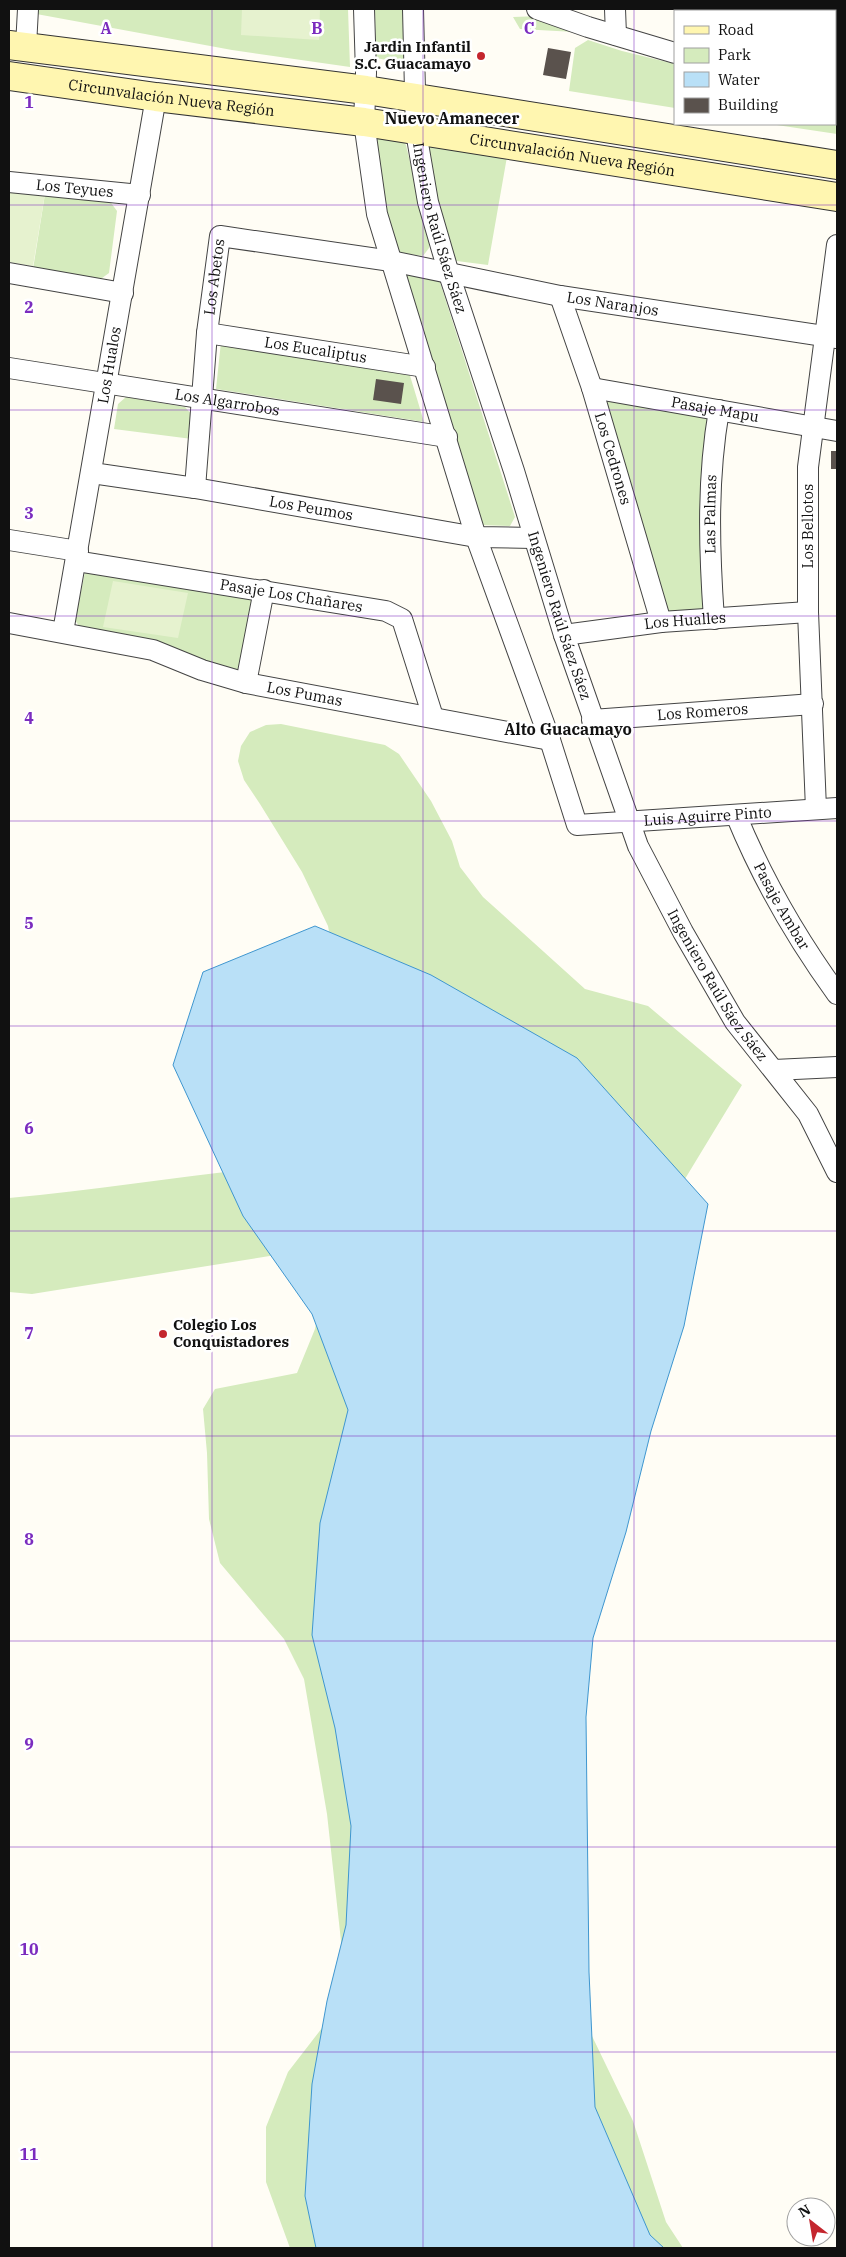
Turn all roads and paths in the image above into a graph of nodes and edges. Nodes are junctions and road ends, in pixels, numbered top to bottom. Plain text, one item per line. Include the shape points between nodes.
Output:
1 (28, 9) edge
2 (364, 9) edge
3 (418, 9) edge
4 (537, 9) edge
5 (616, 9) edge
6 (616, 35) junction
7 (17, 45) edge
8 (674, 53) edge
9 (9, 76) edge
10 (366, 90) junction
11 (156, 97) junction
12 (416, 99) junction
13 (364, 122) junction
14 (416, 132) junction
15 (837, 165) edge
16 (9, 182) edge
17 (140, 195) junction
18 (837, 197) edge
19 (837, 245) edge
20 (391, 261) junction
21 (9, 273) edge
22 (449, 274) junction
23 (123, 293) junction
24 (560, 296) junction
25 (207, 333) junction
26 (831, 337) edge
27 (425, 366) junction
28 (9, 368) edge
29 (107, 384) junction
30 (592, 388) junction
31 (201, 398) junction
32 (719, 410) junction
33 (814, 427) junction
34 (837, 431) edge
35 (447, 437) junction
36 (92, 472) junction
37 (195, 488) junction
38 (476, 537) junction
39 (533, 538) junction
40 (9, 540) edge
41 (77, 556) junction
42 (264, 590) junction
43 (808, 612) junction
44 (714, 619) junction
45 (661, 622) junction
46 (9, 624) edge
47 (63, 632) junction
48 (564, 635) junction
49 (246, 683) junction
50 (813, 704) junction
51 (433, 717) junction
52 (592, 720) junction
53 (550, 740) junction
54 (816, 808) junction
55 (837, 808) edge
56 (736, 815) junction
57 (630, 822) junction
58 (837, 994) edge
59 (837, 1068) edge
60 (774, 1070) junction
61 (837, 1172) edge

1 - 7 street
2 - 10 street
3 - 12 street, Ingeniero Raúl Sáez Sáez
4 - 6 street
5 - 6 street
6 - 8 street
7 - 10 main road, Circunvalación Nueva Región
9 - 11 main road, Circunvalación Nueva Región
10 - 12 main road, Circunvalación Nueva Región
10 - 13 street
11 - 13 main road, Circunvalación Nueva Región
11 - 17 street, Los Hualos
12 - 14 street, Ingeniero Raúl Sáez Sáez
12 - 15 main road, Circunvalación Nueva Región
13 - 14 main road, Circunvalación Nueva Región
13 - 20 street via 377,214
14 - 18 main road, Circunvalación Nueva Región
14 - 22 street, Ingeniero Raúl Sáez Sáez via 428,202
16 - 17 street, Los Teyues
17 - 23 street, Los Hualos
19 - 26 street, Los Bellotos
20 - 22 street, Los Naranjos
20 - 25 street, Los Abetos via 220,236
20 - 27 street
21 - 23 street
22 - 24 street, Los Naranjos
22 - 39 street, Ingeniero Raúl Sáez Sáez
23 - 29 street, Los Hualos
24 - 26 street, Los Naranjos
24 - 30 street, Los Cedrones
25 - 27 street, Los Eucaliptus
25 - 31 street, Los Abetos
26 - 33 street, Los Bellotos
27 - 35 street
28 - 29 street, Los Algarrobos
29 - 31 street, Los Algarrobos
29 - 36 street, Los Hualos
30 - 32 street, Pasaje Mapu
30 - 45 street, Los Cedrones
31 - 35 street, Los Algarrobos
31 - 37 street, Los Abetos
32 - 33 street, Pasaje Mapu
32 - 44 street, Las Palmas via 712,450 710,555
33 - 34 street, Pasaje Mapu
33 - 43 street, Los Bellotos via 808,467
35 - 38 street
36 - 37 street, Los Peumos
36 - 41 street, Los Hualos
37 - 38 street, Los Peumos
38 - 39 street, Los Peumos
38 - 53 street
39 - 48 street, Ingeniero Raúl Sáez Sáez
40 - 41 street, Pasaje Los Chañares
41 - 42 street, Pasaje Los Chañares
41 - 47 street, Los Hualos
42 - 49 street
42 - 51 street, Pasaje Los Chañares via 386,611 402,619
43 - 44 street, Los Hualles
43 - 50 street, Los Bellotos
44 - 45 street, Los Hualles
45 - 48 street, Los Hualles
46 - 47 street, Los Pumas
47 - 49 street, Los Pumas via 153,650
48 - 52 street, Ingeniero Raúl Sáez Sáez
49 - 51 street, Los Pumas
50 - 52 street, Los Romeros
50 - 54 street, Los Bellotos
51 - 53 street, Los Pumas
52 - 57 street, Ingeniero Raúl Sáez Sáez
53 - 57 street, Luis Aguirre Pinto via 577,825
54 - 55 street, Luis Aguirre Pinto
54 - 56 street, Luis Aguirre Pinto
56 - 57 street, Luis Aguirre Pinto
56 - 58 street, Pasaje Ambar via 784,912
57 - 60 street, Ingeniero Raúl Sáez Sáez via 638,846 683,932 735,1022
59 - 60 street
60 - 61 street, Ingeniero Raúl Sáez Sáez via 808,1114

